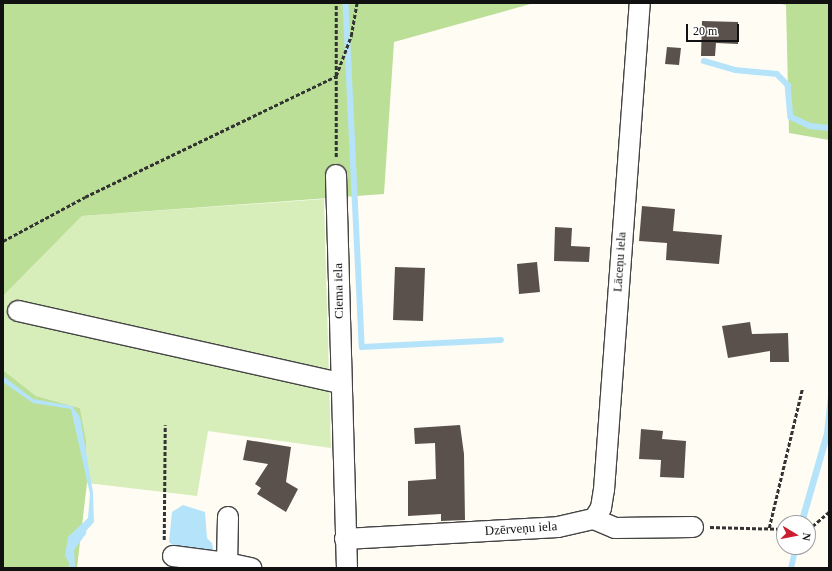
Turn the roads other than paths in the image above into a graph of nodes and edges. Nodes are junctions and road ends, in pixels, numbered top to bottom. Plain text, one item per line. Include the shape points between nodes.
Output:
1 (640, 3) edge
2 (336, 175) road end
3 (18, 311) dead end
4 (341, 383) junction
5 (228, 518) dead end
6 (594, 519) junction
7 (693, 527) road end
8 (346, 539) junction
9 (173, 556) road end
10 (227, 563) junction
11 (251, 568) edge
12 (347, 568) edge

1 - 6 street, Lāceņu iela via 604,490 601,508
2 - 4 street, Ciema iela
3 - 4 street
4 - 8 street, Ciema iela
5 - 10 street
6 - 7 street via 615,528
6 - 8 street, Dzērveņu iela via 558,527
8 - 12 street, Ciema iela
9 - 10 street
10 - 11 street

